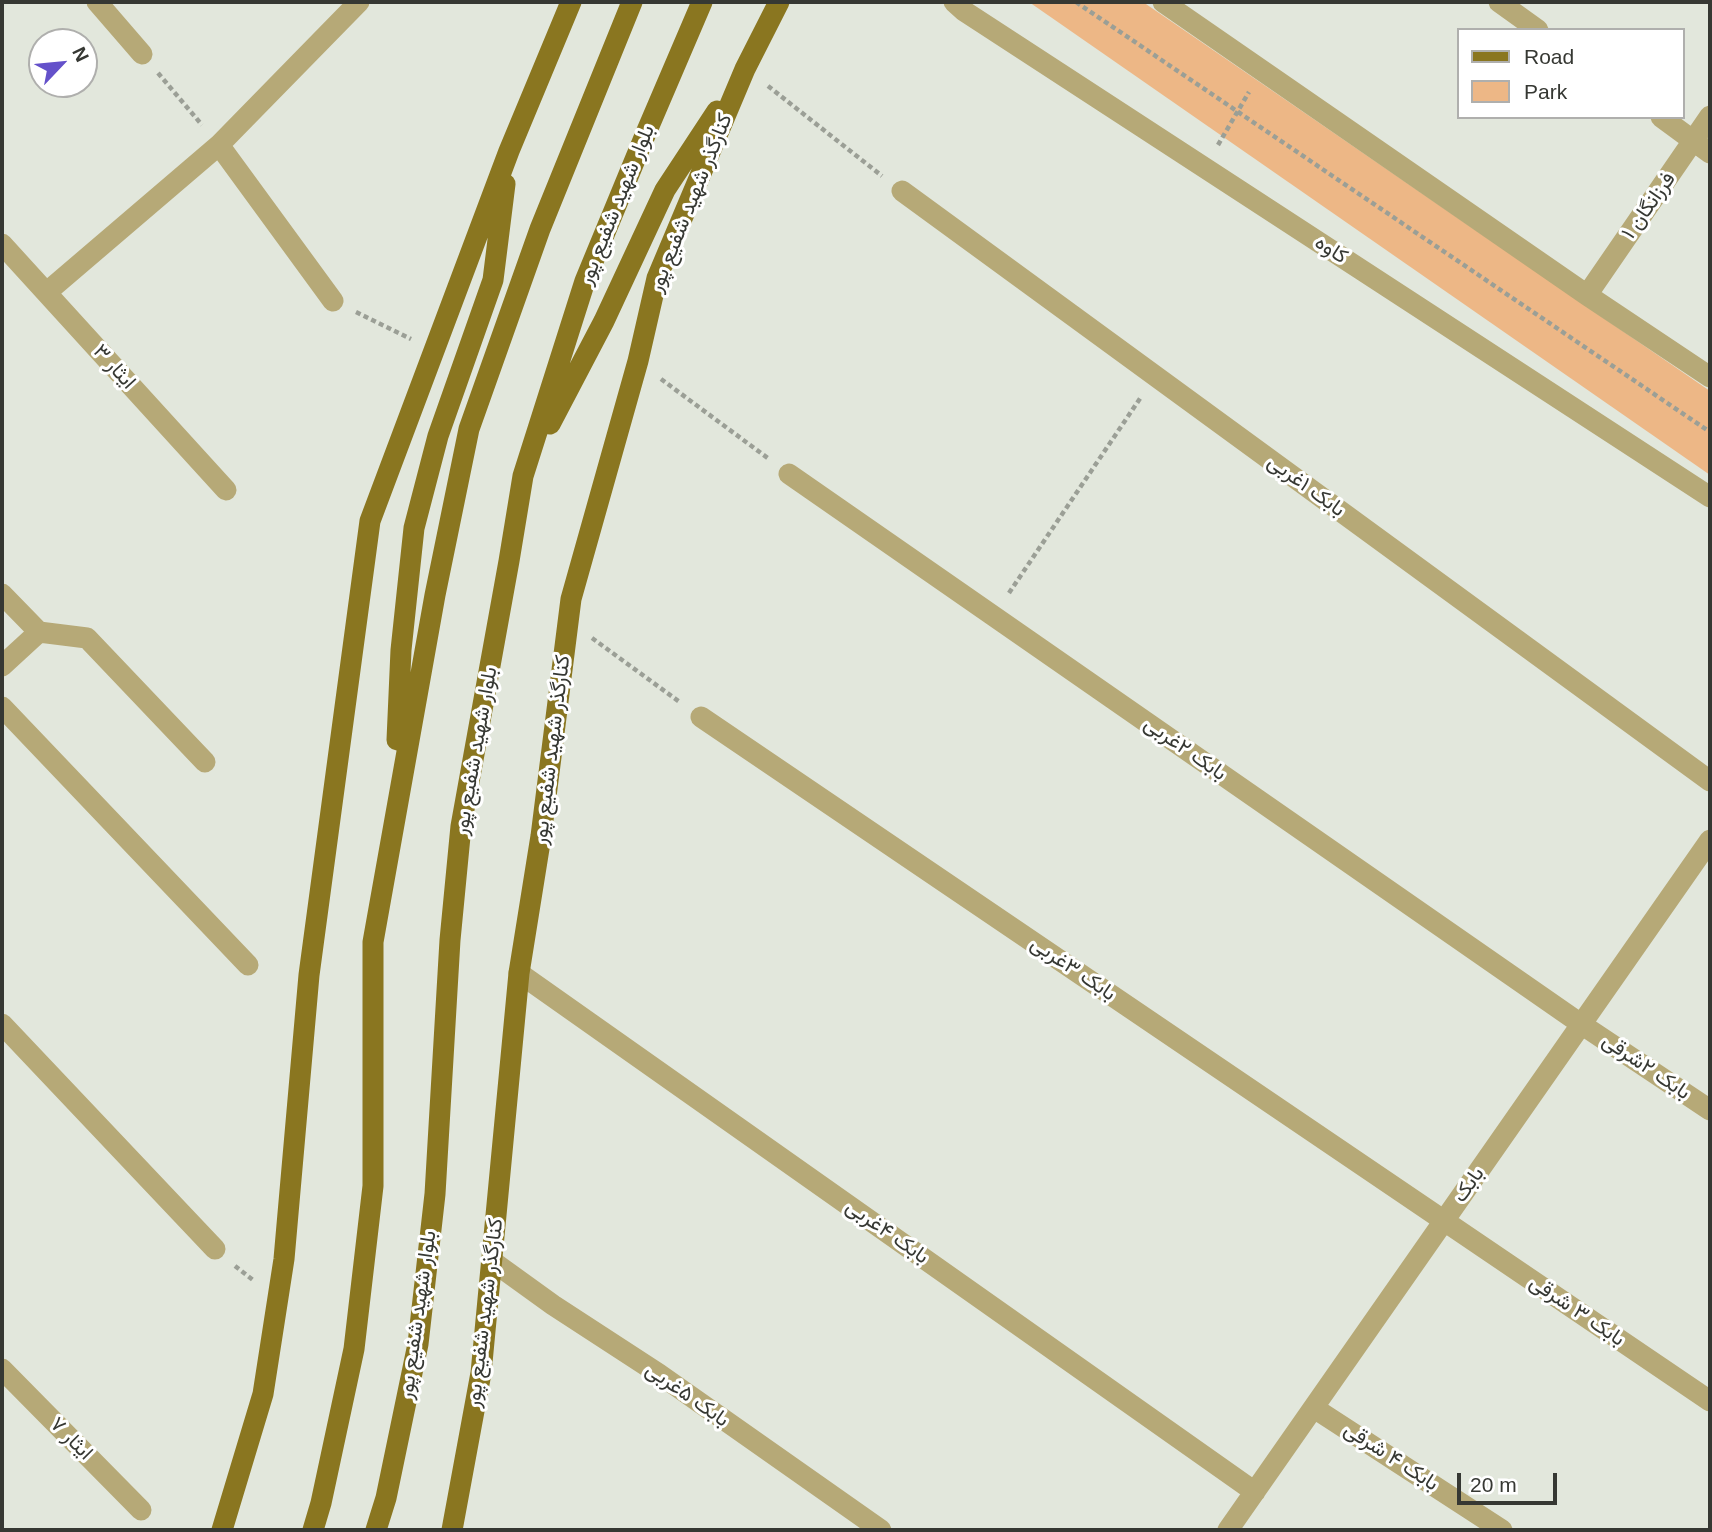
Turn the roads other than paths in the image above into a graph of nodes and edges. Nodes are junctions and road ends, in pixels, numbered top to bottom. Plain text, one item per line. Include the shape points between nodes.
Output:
1 (97, 2) edge
2 (359, 2) edge
3 (571, 2) edge
4 (632, 2) edge
5 (702, 2) edge
6 (779, 2) edge
7 (1163, 2) edge
8 (1499, 2) edge
9 (958, 5) edge
10 (1535, 28) edge
11 (142, 54) road end
12 (745, 69) junction
13 (1710, 116) edge
14 (1664, 119) edge
15 (219, 145) junction
16 (1702, 147) edge
17 (509, 151) junction
18 (902, 191) road end
19 (2, 244) edge
20 (47, 292) junction
21 (1587, 295) junction
22 (333, 301) road end
23 (1710, 377) edge
24 (789, 474) road end
25 (523, 476) junction
26 (226, 490) dead end
27 (1710, 497) edge
28 (2, 594) edge
29 (39, 632) junction
30 (2, 666) edge
31 (2, 708) edge
32 (701, 717) road end
33 (205, 762) dead end
34 (1710, 781) edge
35 (391, 838) junction
36 (1710, 840) edge
37 (248, 965) dead end
38 (519, 973) junction
39 (2, 1024) edge
40 (1581, 1024) junction
41 (1710, 1110) edge
42 (1445, 1221) junction
43 (215, 1249) road end
44 (492, 1261) junction
45 (2, 1368) edge
46 (1710, 1401) edge
47 (1314, 1408) junction
48 (1255, 1492) junction
49 (141, 1510) dead end
50 (222, 1530) edge
51 (313, 1530) edge
52 (376, 1530) edge
53 (452, 1530) edge
54 (881, 1530) edge
55 (1228, 1530) edge
56 (1502, 1530) edge

1 - 11 street
2 - 15 street
3 - 17 main road
4 - 35 main road via 540,229 469,429
5 - 25 main road, بلوار شهید شفیع پور via 585,281
6 - 12 main road, کنارگذر شهید شفیع پور
7 - 21 street
8 - 10 street
9 - 27 street, کاوه
12 - 25 main road via 665,190 604,321
12 - 38 main road, کنارگذر شهید شفیع پور via 657,278 571,599
13 - 16 street, فرزانگان ۱
14 - 16 street
15 - 20 street
15 - 22 street
16 - 21 street, فرزانگان ۱
17 - 35 main road via 493,280 438,436 414,528 401,650
17 - 50 main road via 370,521 309,975 278,1301 263,1394
18 - 34 street, بابک ۱غربی
19 - 20 street, ایثار ۳
20 - 26 street, ایثار ۳
21 - 23 street
24 - 40 street, بابک ۲غربی
25 - 52 main road, بلوار شهید شفیع پور via 461,826 435,1195 418,1344
28 - 29 street
29 - 30 street
29 - 33 street via 87,638
31 - 37 street
32 - 42 street, بابک ۳غربی
35 - 51 main road via 373,942 373,1186 354,1349
36 - 40 street, بابک
38 - 44 main road, کنارگذر شهید شفیع پور
38 - 48 street, بابک ۴غربی
39 - 43 street
40 - 41 street, بابک ۲شرقی
40 - 42 street, بابک
42 - 46 street, بابک ۳ شرقی
42 - 47 street, بابک
44 - 53 main road, کنارگذر شهید شفیع پور via 481,1373
44 - 54 street, بابک ۵غربی
45 - 49 street, ایثار ۷
47 - 48 street, بابک
47 - 56 street, بابک ۴ شرقی
48 - 55 street, بابک

